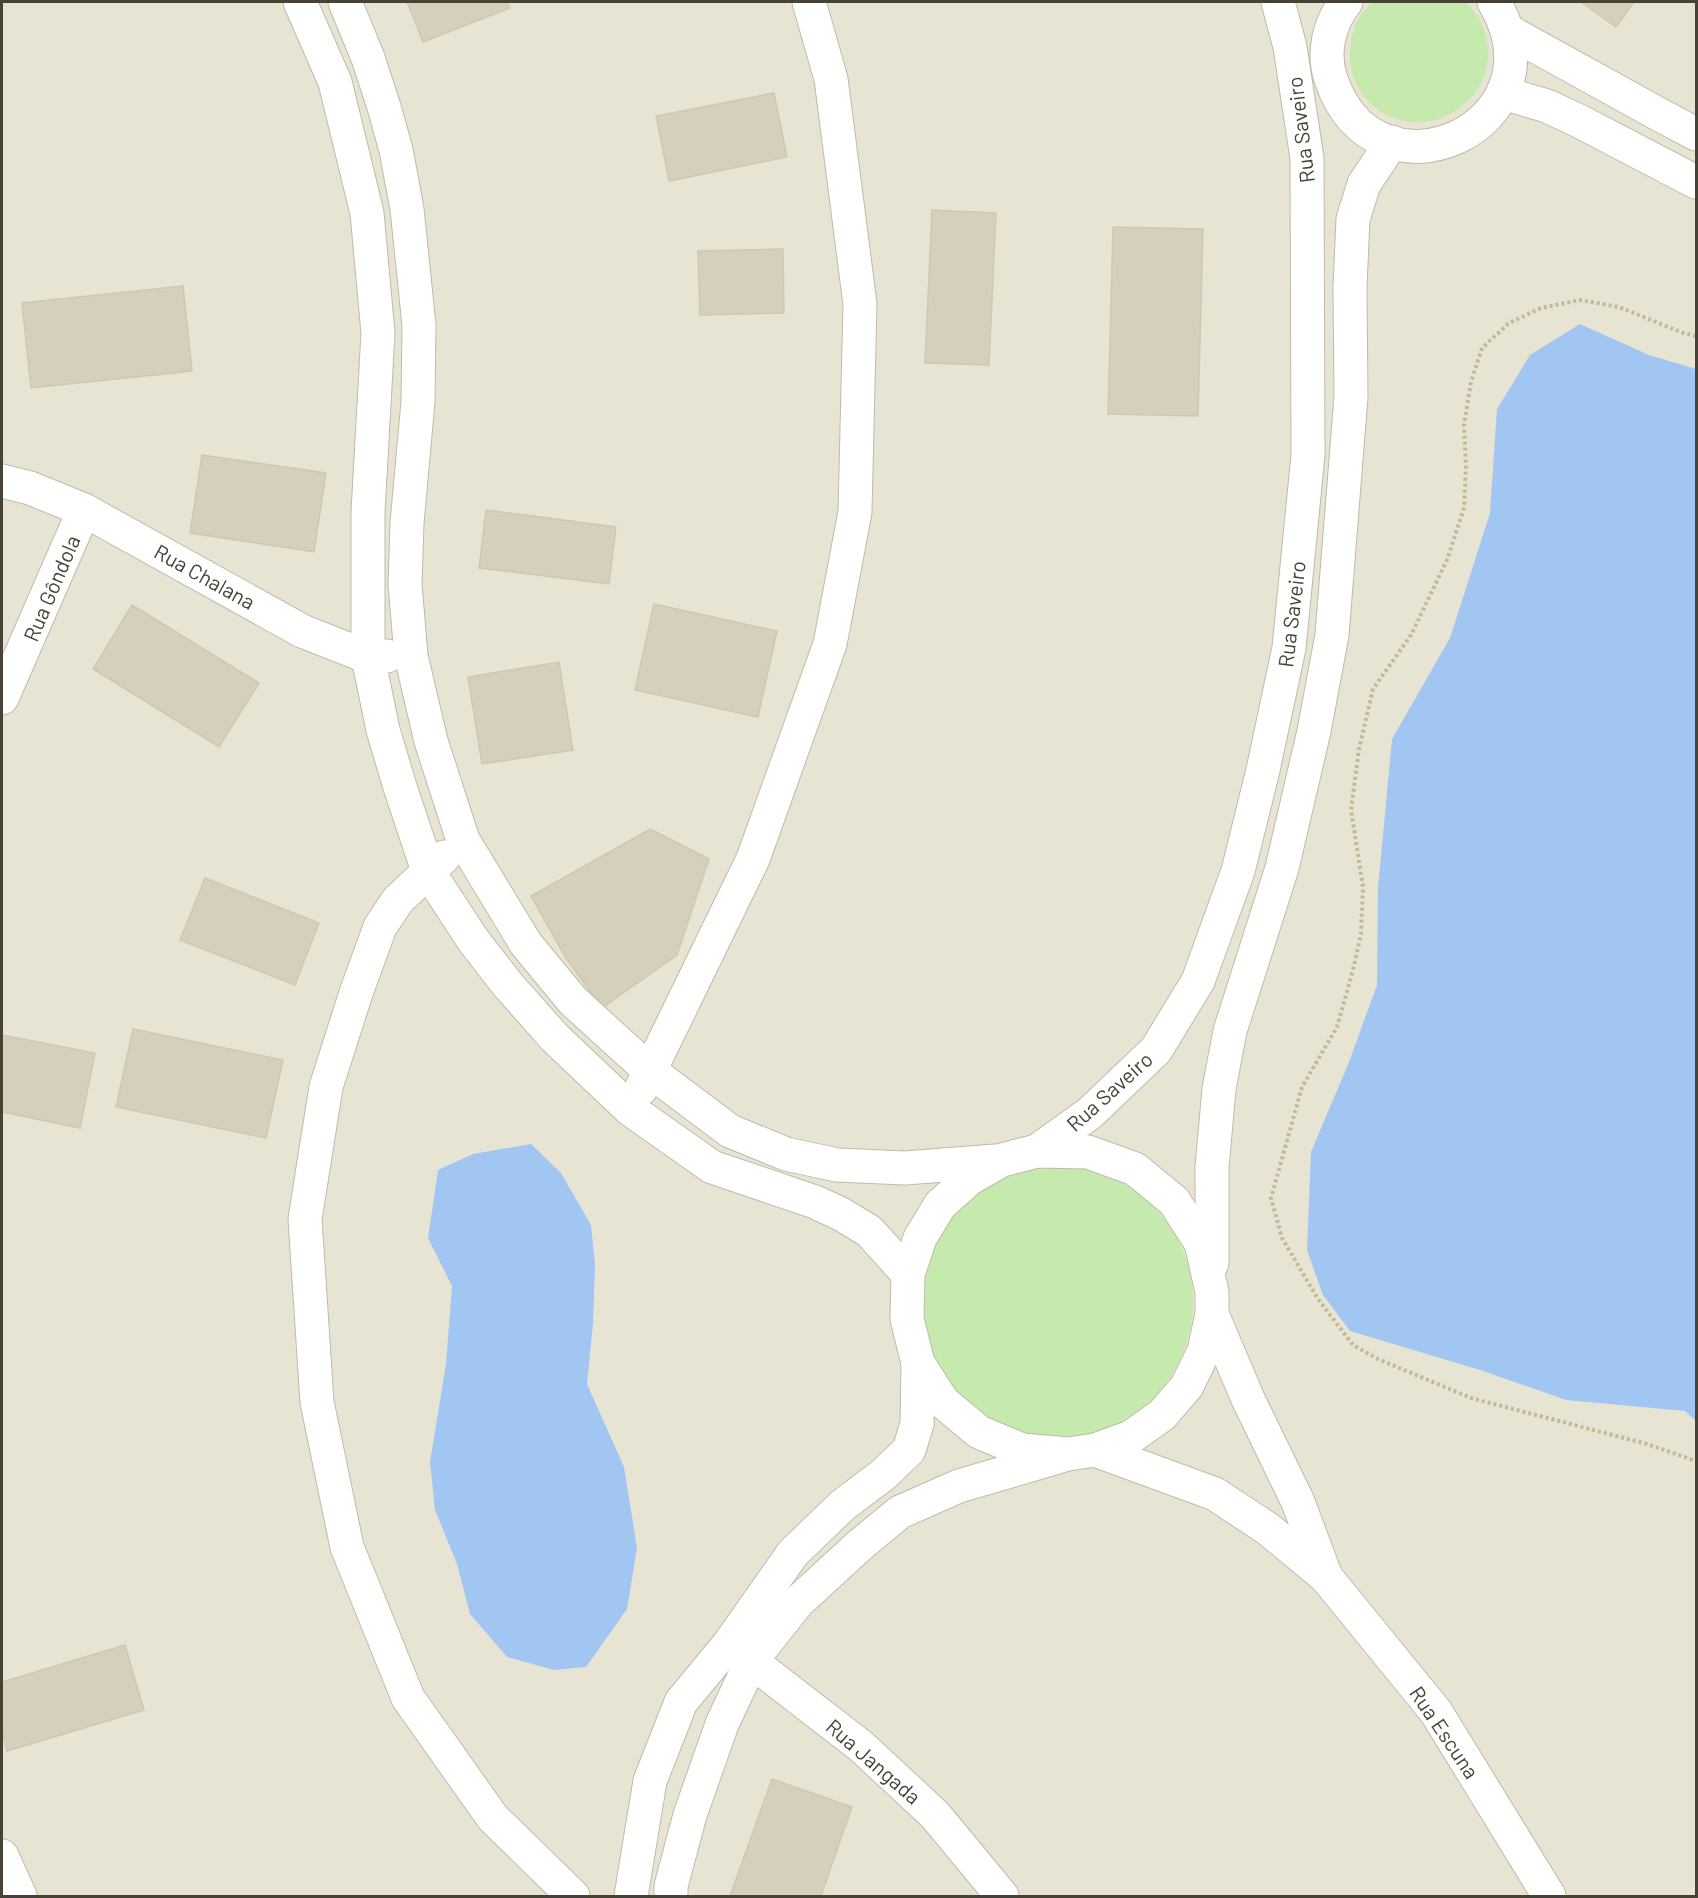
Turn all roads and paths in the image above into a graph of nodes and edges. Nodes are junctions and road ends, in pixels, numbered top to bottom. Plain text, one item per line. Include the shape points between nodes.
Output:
1 (300, 2) edge
2 (345, 2) edge
3 (809, 2) edge
4 (1278, 2) edge
5 (1324, 2) edge
6 (1346, 2) edge
7 (1494, 2) edge
8 (1508, 31) junction
9 (1328, 41) junction
10 (1503, 93) junction
11 (1696, 134) edge
12 (1392, 142) junction
13 (1696, 182) edge
14 (1696, 336) edge
15 (2, 481) edge
16 (84, 510) junction
17 (411, 656) junction
18 (368, 657) junction
19 (2, 698) edge
20 (463, 840) junction
21 (428, 871) junction
22 (650, 1071) junction
23 (631, 1110) junction
24 (1037, 1151) junction
25 (1002, 1160) junction
26 (908, 1274) junction
27 (1212, 1303) junction
28 (918, 1363) junction
29 (1082, 1452) junction
30 (1696, 1461) edge
31 (1326, 1577) junction
32 (740, 1652) junction
33 (2, 1856) edge
34 (20, 1896) edge
35 (573, 1896) edge
36 (631, 1896) edge
37 (671, 1896) edge
38 (1002, 1896) edge
39 (1549, 1896) edge

1 - 18 street via 335,82 367,213 378,333 368,512
2 - 17 street via 368,58 396,150 407,209 419,325 418,402 405,584
3 - 22 street via 831,79 860,304 855,512 830,644 753,859
4 - 24 street, Rua Saveiro via 1290,47 1307,158 1308,455 1289,648 1238,871 1198,981 1156,1050 1090,1113
5 - 9 street
6 - 9 street via 1337,13
7 - 8 street
8 - 10 street via 1511,62
8 - 11 street
9 - 12 street via 1328,70 1337,98 1354,121 1378,138
10 - 12 street via 1486,117 1463,136 1436,145
10 - 13 street via 1547,106
12 - 27 street, Rua Saveiro via 1364,184 1353,219 1351,397 1332,635 1282,868 1230,1031 1212,1167
14 - 30 path via 1619,307 1580,300 1541,308 1509,323 1482,348 1464,425 1464,508 1448,560 1411,635 1373,689 1359,749 1351,810 1363,886 1361,934 1353,970 1337,1027 1302,1088 1271,1198 1282,1238 1318,1299 1353,1345 1471,1398 1647,1444
15 - 16 street, Rua Chalana
16 - 18 street, Rua Chalana via 302,631
16 - 19 street, Rua Gôndola
17 - 18 street, Rua Chalana
17 - 20 street via 431,741
18 - 21 street via 386,739
20 - 21 street
20 - 22 street via 525,944 573,1001
21 - 23 street via 472,940 508,985 555,1038
21 - 35 street via 398,900 380,927 326,1087 305,1220 317,1402 347,1547 408,1698 493,1818
22 - 23 street
22 - 25 street via 730,1131 786,1154 837,1165 906,1168
23 - 26 street via 712,1167 840,1214 869,1232
24 - 25 street
24 - 27 street via 1088,1152 1135,1169 1174,1201 1201,1244
25 - 26 street via 969,1179 940,1205 920,1238
26 - 28 street via 907,1320
27 - 29 street via 1204,1351 1187,1386 1162,1415 1131,1437
27 - 31 street, Rua Escuna via 1248,1399 1298,1502
28 - 29 street via 943,1402 979,1432 1022,1450
28 - 32 street via 917,1424 909,1450 843,1504 793,1552
29 - 31 street, Rua Escuna via 1215,1494 1268,1529
29 - 32 street via 959,1486 900,1512
31 - 39 street, Rua Escuna via 1436,1712
32 - 36 street via 681,1702 650,1781
32 - 37 street via 722,1724 690,1815
32 - 38 street, Rua Jangada via 862,1747 935,1815
33 - 34 street

